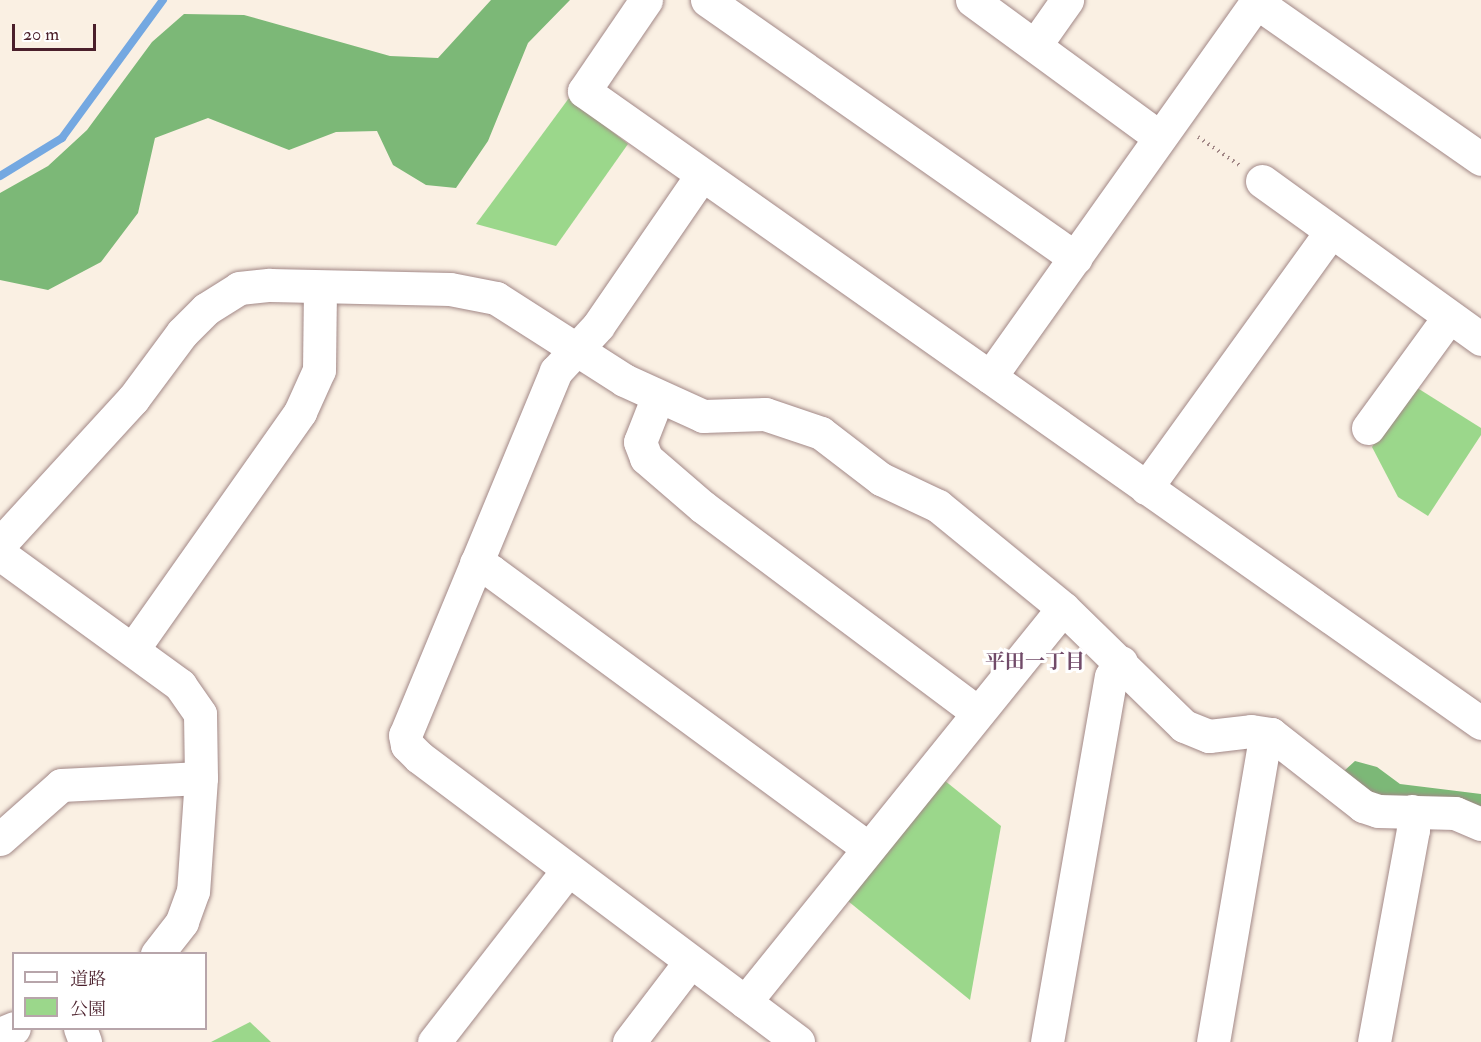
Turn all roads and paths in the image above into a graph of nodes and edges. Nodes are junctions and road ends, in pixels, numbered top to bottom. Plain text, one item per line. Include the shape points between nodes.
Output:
1 (646, 0) edge
2 (707, 0) edge
3 (972, 0) edge
4 (1067, 0) edge
5 (1257, 1) edge
6 (1036, 44) junction
7 (1166, 129) junction
8 (1481, 159) edge
9 (701, 176) junction
10 (1262, 181) joint
11 (1330, 233) junction
12 (1076, 258) junction
13 (320, 287) junction
14 (1449, 317) junction
15 (1481, 339) edge
16 (573, 351) junction
17 (990, 377) junction
18 (658, 396) junction
19 (1368, 428) dead end
20 (1146, 488) junction
21 (0, 544) edge
22 (0, 554) edge
23 (476, 563) junction
24 (1063, 608) junction
25 (132, 649) junction
26 (1120, 662) junction
27 (976, 711) junction
28 (1481, 723) edge
29 (1271, 734) junction
30 (201, 778) junction
31 (1412, 811) junction
32 (1481, 824) edge
33 (0, 839) edge
34 (868, 848) junction
35 (568, 870) junction
36 (159, 952) edge
37 (690, 962) junction
38 (745, 1002) junction
39 (434, 1042) edge
40 (629, 1042) edge
41 (798, 1042) edge
42 (1047, 1042) edge
43 (1213, 1042) edge
44 (1374, 1042) edge

1 - 9 street via 584,91
2 - 12 street
3 - 6 street
4 - 6 street
5 - 7 street
5 - 8 street
6 - 7 street
7 - 10 path
7 - 12 street
9 - 16 street via 598,326
9 - 17 street
10 - 11 street
11 - 14 street
11 - 20 street
12 - 17 street
13 - 16 street via 450,289 496,298 532,318
13 - 21 street via 239,288 206,309 182,333 133,399
13 - 25 street via 319,370 300,412
14 - 15 street
14 - 19 street
16 - 18 street
16 - 23 street via 556,371
17 - 20 street
18 - 24 street via 703,416 765,414 821,433 880,479 938,506
18 - 27 street via 640,442 646,458 703,507
20 - 28 street
22 - 25 street
23 - 34 street
23 - 35 street via 411,717 405,735 407,745
24 - 26 street
24 - 27 street
25 - 30 street via 180,685 200,714
26 - 29 street via 1184,726 1209,736 1251,731
26 - 42 street via 1111,677
27 - 34 street
29 - 31 street via 1364,807
29 - 43 street via 1263,750
30 - 33 street via 61,785
30 - 36 street via 194,891 182,922
31 - 32 street via 1455,813
31 - 44 street via 1413,830
34 - 38 street
35 - 37 street
35 - 39 street
37 - 38 street
37 - 40 street
38 - 41 street

